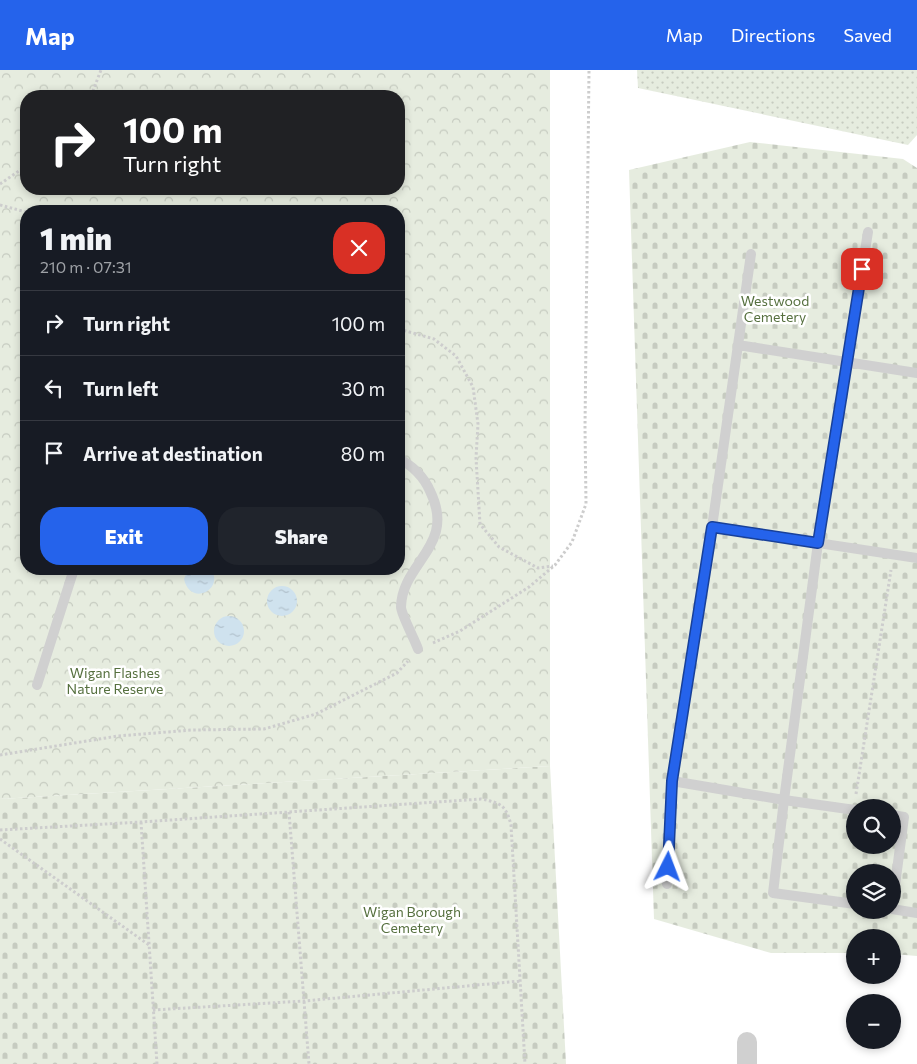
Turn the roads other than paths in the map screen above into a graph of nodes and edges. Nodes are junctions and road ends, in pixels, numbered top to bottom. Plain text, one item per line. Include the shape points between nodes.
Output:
1 (868, 232) dead end
2 (751, 254) dead end
3 (738, 345) junction
4 (847, 362) junction
5 (917, 373) edge
6 (405, 462) edge
7 (712, 527) junction
8 (818, 543) junction
9 (917, 558) edge
10 (72, 575) edge
11 (418, 649) road end
12 (37, 685) dead end
13 (672, 781) junction
14 (784, 800) junction
15 (846, 809) edge
16 (901, 816) edge
17 (901, 840) edge
18 (667, 884) dead end
19 (846, 903) edge
20 (901, 910) edge
21 (917, 913) edge
22 (747, 1042) dead end
23 (747, 1064) edge

1 - 4 lane
2 - 3 lane
3 - 4 lane
3 - 7 lane
4 - 5 lane
4 - 8 lane
6 - 11 lane via 425,480 436,503 436,533 406,585 401,608
7 - 8 lane
7 - 13 lane
8 - 9 lane
8 - 14 lane
10 - 12 lane
13 - 14 lane
13 - 18 lane
14 - 15 lane
14 - 19 lane via 773,893
16 - 17 lane via 904,817
20 - 21 lane
22 - 23 street

